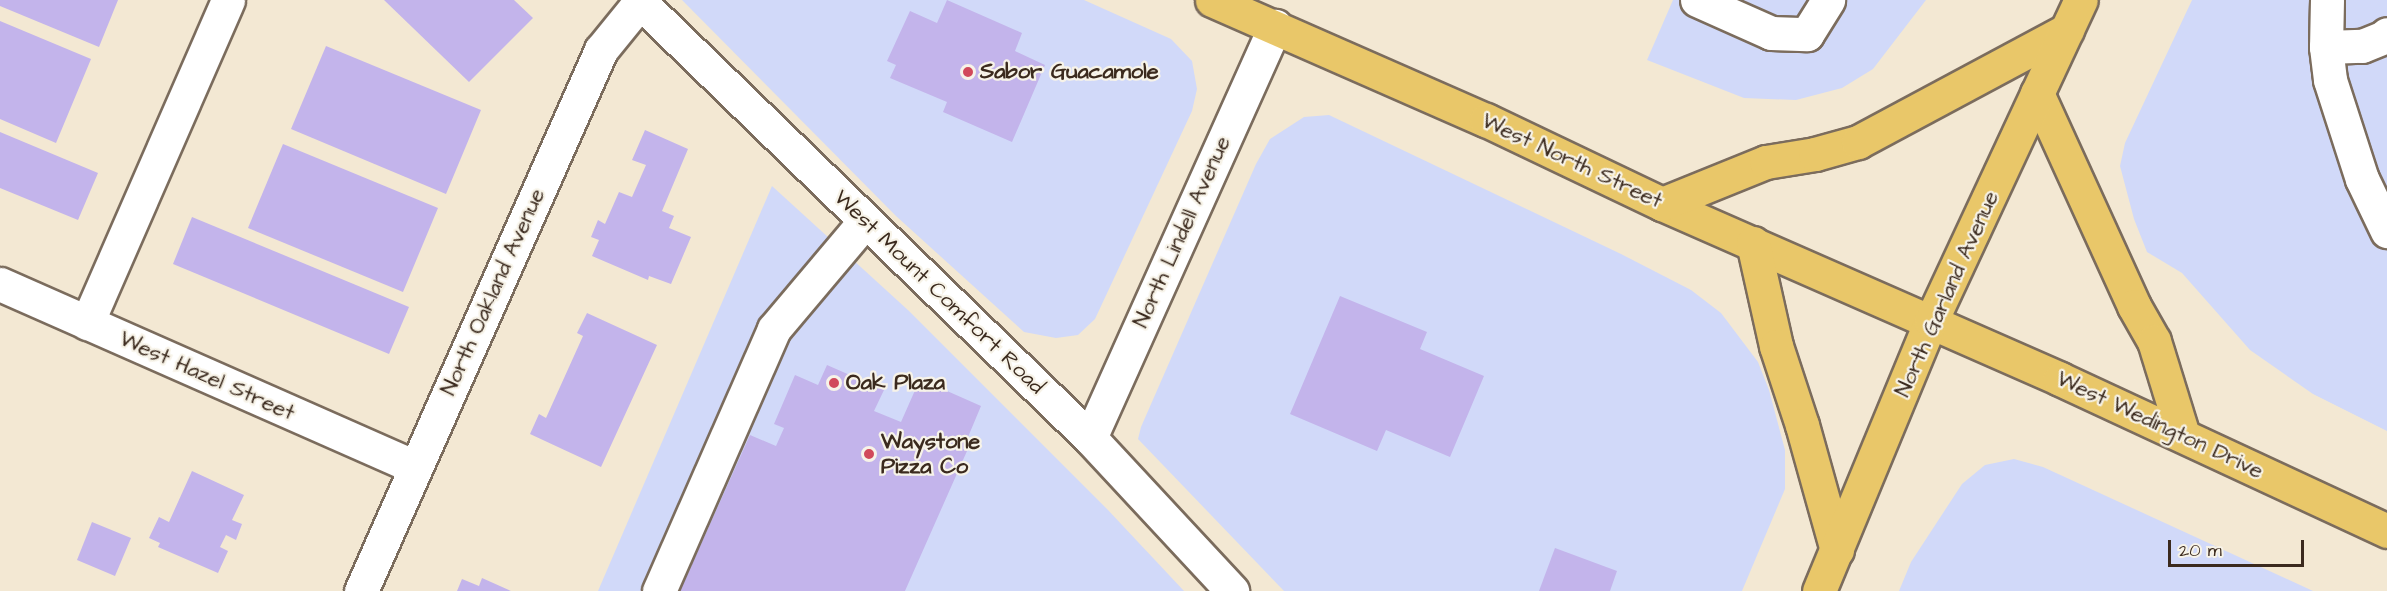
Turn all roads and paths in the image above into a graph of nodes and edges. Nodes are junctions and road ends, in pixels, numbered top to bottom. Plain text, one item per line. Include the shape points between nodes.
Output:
1 (228, 0) edge
2 (1212, 0) edge
3 (1696, 0) edge
4 (1828, 0) edge
5 (2080, 0) edge
6 (2327, 0) edge
7 (639, 1) edge
8 (1275, 26) junction
9 (2067, 30) junction
10 (2387, 34) edge
11 (2326, 47) junction
12 (2037, 93) junction
13 (1662, 204) junction
14 (865, 221) junction
15 (2387, 231) edge
16 (1753, 243) junction
17 (0, 284) edge
18 (1931, 321) junction
19 (87, 323) junction
20 (2183, 435) junction
21 (1090, 438) junction
22 (415, 467) junction
23 (2387, 531) edge
24 (1837, 550) junction
25 (361, 591) edge
26 (659, 591) edge
27 (1232, 591) edge
28 (1819, 591) edge

1 - 19 street
2 - 8 main road, West North Street
3 - 4 street via 1771,33 1807,34
5 - 9 main road, North Garland Avenue
6 - 11 street
7 - 14 street, West Mount Comfort Road
7 - 22 street, North Oakland Avenue via 601,50
8 - 13 main road, West North Street
8 - 21 street, North Lindell Avenue
9 - 12 main road, North Garland Avenue
9 - 13 main road via 1858,142 1766,162
10 - 11 street via 2362,46
11 - 15 street via 2330,80 2362,179
12 - 18 main road, North Garland Avenue
12 - 20 main road via 2134,306 2154,340
13 - 16 main road, West North Street
14 - 21 street, West Mount Comfort Road
14 - 26 street via 774,329
16 - 18 main road, West North Street
16 - 24 main road via 1776,346
17 - 19 street, West Hazel Street
18 - 20 main road, West Wedington Drive
18 - 24 main road, North Garland Avenue
19 - 22 street, West Hazel Street
20 - 23 main road, West Wedington Drive
21 - 27 street, West Mount Comfort Road
22 - 25 street, North Oakland Avenue
24 - 28 main road, North Garland Avenue

